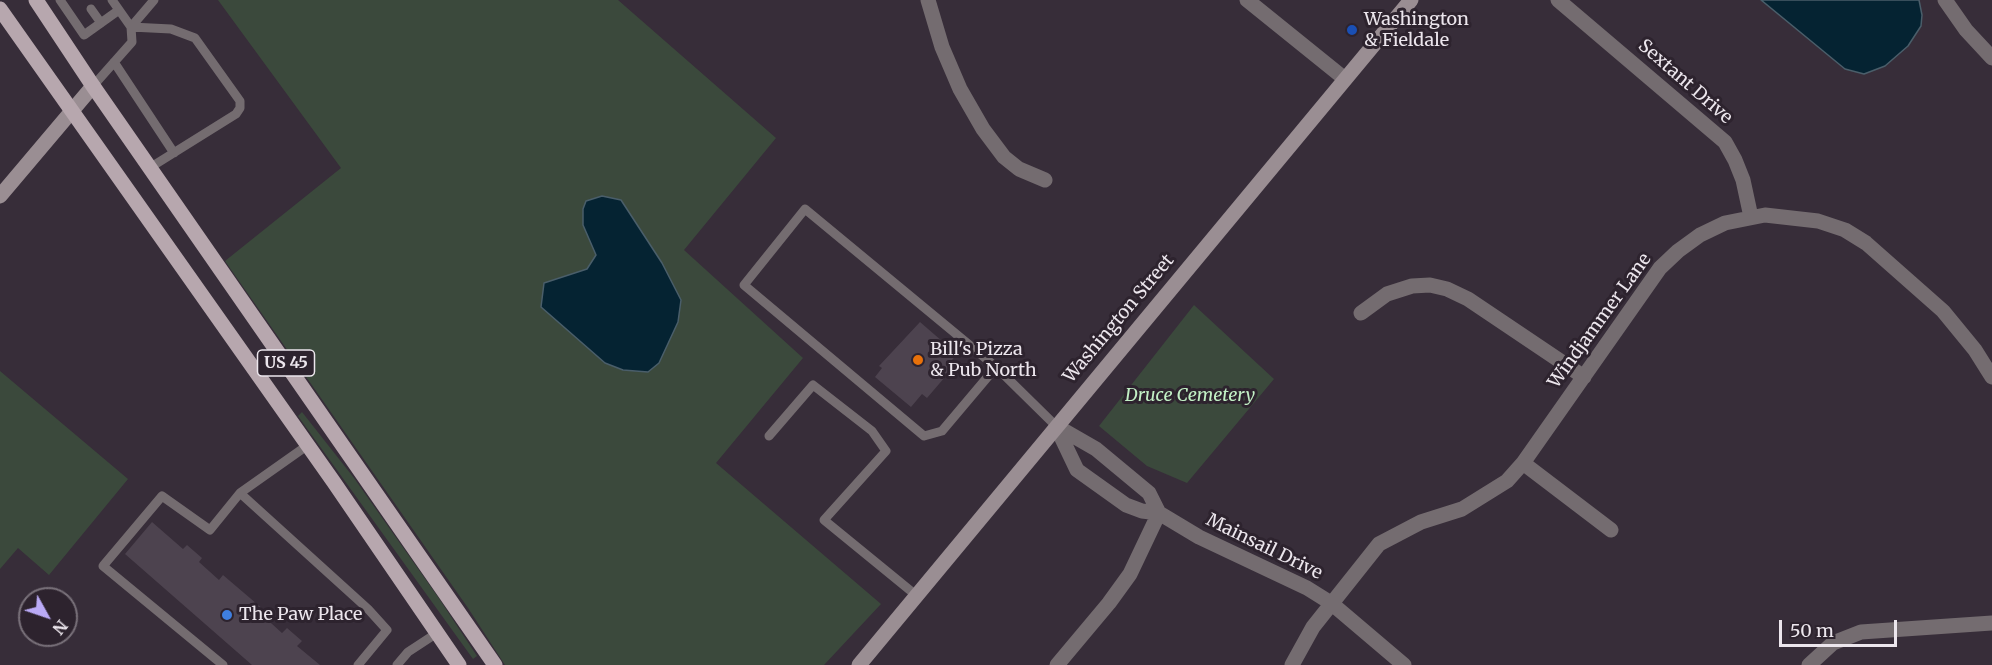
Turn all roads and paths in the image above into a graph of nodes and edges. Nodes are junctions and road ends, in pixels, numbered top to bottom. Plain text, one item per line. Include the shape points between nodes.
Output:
1 (36, 0) edge
2 (60, 0) edge
3 (112, 0) edge
4 (154, 0) edge
5 (928, 0) edge
6 (1247, 0) edge
7 (1411, 0) edge
8 (1558, 0) edge
9 (1945, 0) edge
10 (0, 9) edge
11 (92, 9) dead end
12 (119, 10) junction
13 (102, 23) junction
14 (131, 27) junction
15 (1992, 58) edge
16 (114, 62) junction
17 (1345, 79) junction
18 (93, 86) junction
19 (71, 112) junction
20 (174, 153) junction
21 (151, 168) junction
22 (1045, 180) dead end
23 (0, 196) edge
24 (1751, 217) junction
25 (1361, 312) dead end
26 (996, 367) junction
27 (1992, 377) edge
28 (1584, 378) junction
29 (1056, 426) junction
30 (769, 436) dead end
31 (308, 445) junction
32 (1524, 463) junction
33 (240, 494) junction
34 (1159, 513) junction
35 (1611, 530) dead end
36 (917, 596) junction
37 (1331, 603) junction
38 (1992, 623) edge
39 (436, 633) junction
40 (223, 665) edge
41 (358, 665) edge
42 (397, 665) edge
43 (459, 665) edge
44 (495, 665) edge
45 (859, 665) edge
46 (1057, 665) edge
47 (1292, 665) edge
48 (1404, 665) edge
49 (1809, 665) edge

1 - 18 main road, US 45
2 - 13 lane via 84,36
3 - 12 lane
4 - 14 lane
5 - 22 street via 960,89 983,129 1004,157 1019,169
6 - 17 street
7 - 17 main road, Washington Street
8 - 24 street, Sextant Drive via 1725,142 1744,182
9 - 15 street
10 - 19 main road, US 45
11 - 13 lane
12 - 13 lane
12 - 14 lane
14 - 16 lane via 132,42
14 - 20 lane via 180,31 200,42 241,105 236,114
16 - 18 lane
16 - 20 lane
17 - 29 main road, Washington Street
18 - 19 main road
18 - 21 main road, US 45
19 - 23 main road
19 - 31 main road, US 45
20 - 21 lane
21 - 44 main road, US 45
24 - 27 street, Windjammer Lane via 1818,221 1845,230 1866,243 1943,311 1976,350
24 - 28 street, Windjammer Lane via 1725,223 1678,250 1642,291
25 - 28 street via 1387,294 1412,286 1447,289 1468,299
26 - 26 lane via 805,208 744,285 924,436 942,431
26 - 29 lane
28 - 32 street, Windjammer Lane
29 - 34 street, Mainsail Drive via 1096,449 1149,493
29 - 34 street, Mainsail Drive via 1077,470 1126,505
29 - 36 main road, Washington Street
30 - 36 lane via 813,385 872,431 886,451 824,520
31 - 33 lane
31 - 39 main road, US 45
32 - 35 street
32 - 37 street, Windjammer Lane via 1507,481 1462,508 1421,522 1379,544
33 - 40 lane via 210,530 162,496 103,566
33 - 41 lane via 387,630
34 - 37 street, Mainsail Drive
34 - 46 street via 1130,574
36 - 45 main road, Washington Street
37 - 47 street, Windjammer Lane
37 - 48 street, Mainsail Drive
38 - 49 street via 1861,632 1833,643
39 - 42 lane via 408,651
39 - 43 main road, US 45

